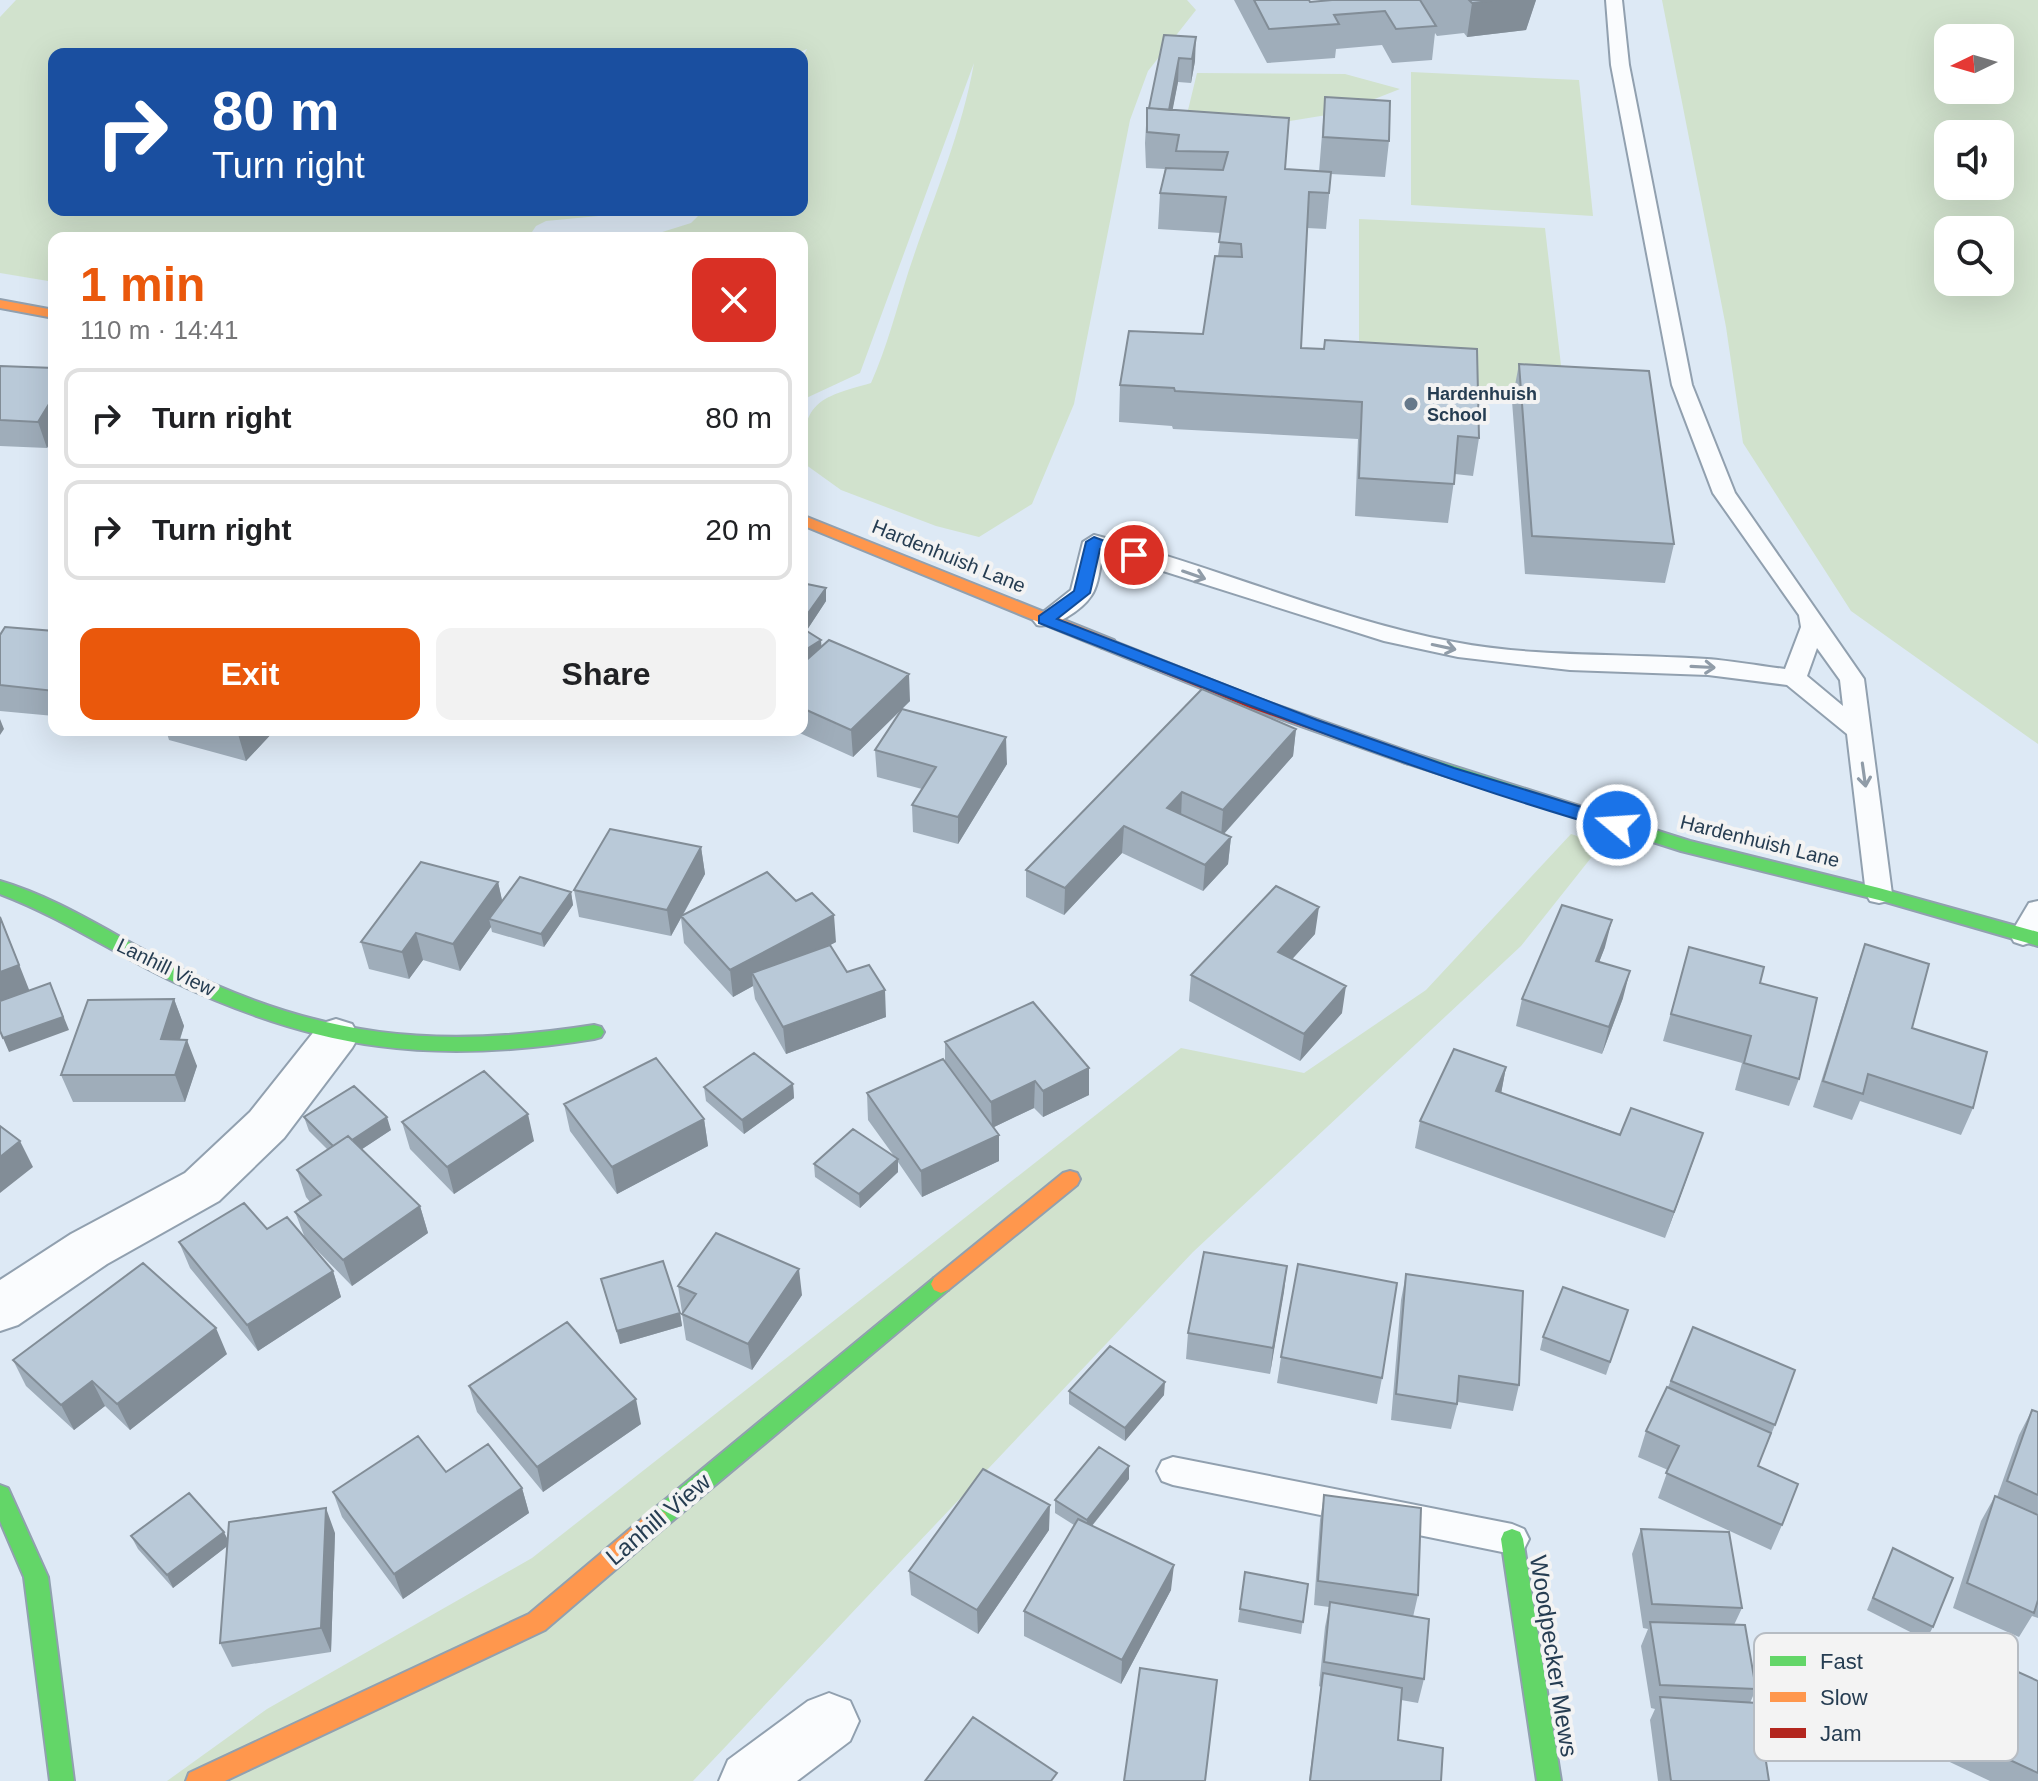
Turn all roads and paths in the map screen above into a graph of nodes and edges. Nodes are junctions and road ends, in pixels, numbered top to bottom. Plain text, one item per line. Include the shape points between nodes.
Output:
1 (1614, 0) edge
2 (0, 304) edge
3 (48, 313) edge
4 (808, 522) edge
5 (1045, 620) junction
6 (1813, 627) junction
7 (1794, 678) junction
8 (1859, 731) junction
9 (0, 887) edge
10 (1879, 894) junction
11 (2038, 910) edge
12 (2031, 937) edge
13 (594, 1032) dead end
14 (336, 1036) junction
15 (1070, 1179) dead end
16 (0, 1310) edge
17 (1173, 1471) dead end
18 (0, 1495) edge
19 (1512, 1539) joint
20 (829, 1721) dead end
21 (62, 1781) edge
22 (198, 1781) edge
23 (749, 1781) edge
24 (1549, 1781) edge

1 - 6 lane via 1620,65 1682,385 1724,493 1810,615
2 - 3 street
4 - 5 street, Hardenhuish Lane
5 -> 7 lane via 1082,593 1094,542 1308,612 1458,650
5 - 10 street, Hardenhuish Lane via 1256,704 1448,772 1687,847
6 - 7 lane
6 - 8 lane via 1852,679
7 - 8 lane
8 -> 10 lane
9 - 14 street, Lanhill View via 181,978
10 - 12 street, Hardenhuish Lane
11 - 12 lane
13 - 14 street, Lanhill View via 479,1050
14 - 16 street via 267,1125 202,1187 89,1249
15 - 22 street, Lanhill View via 799,1399 537,1622
17 - 19 lane
18 - 21 street via 36,1577
19 - 24 street, Woodpecker Mews
20 - 23 street

